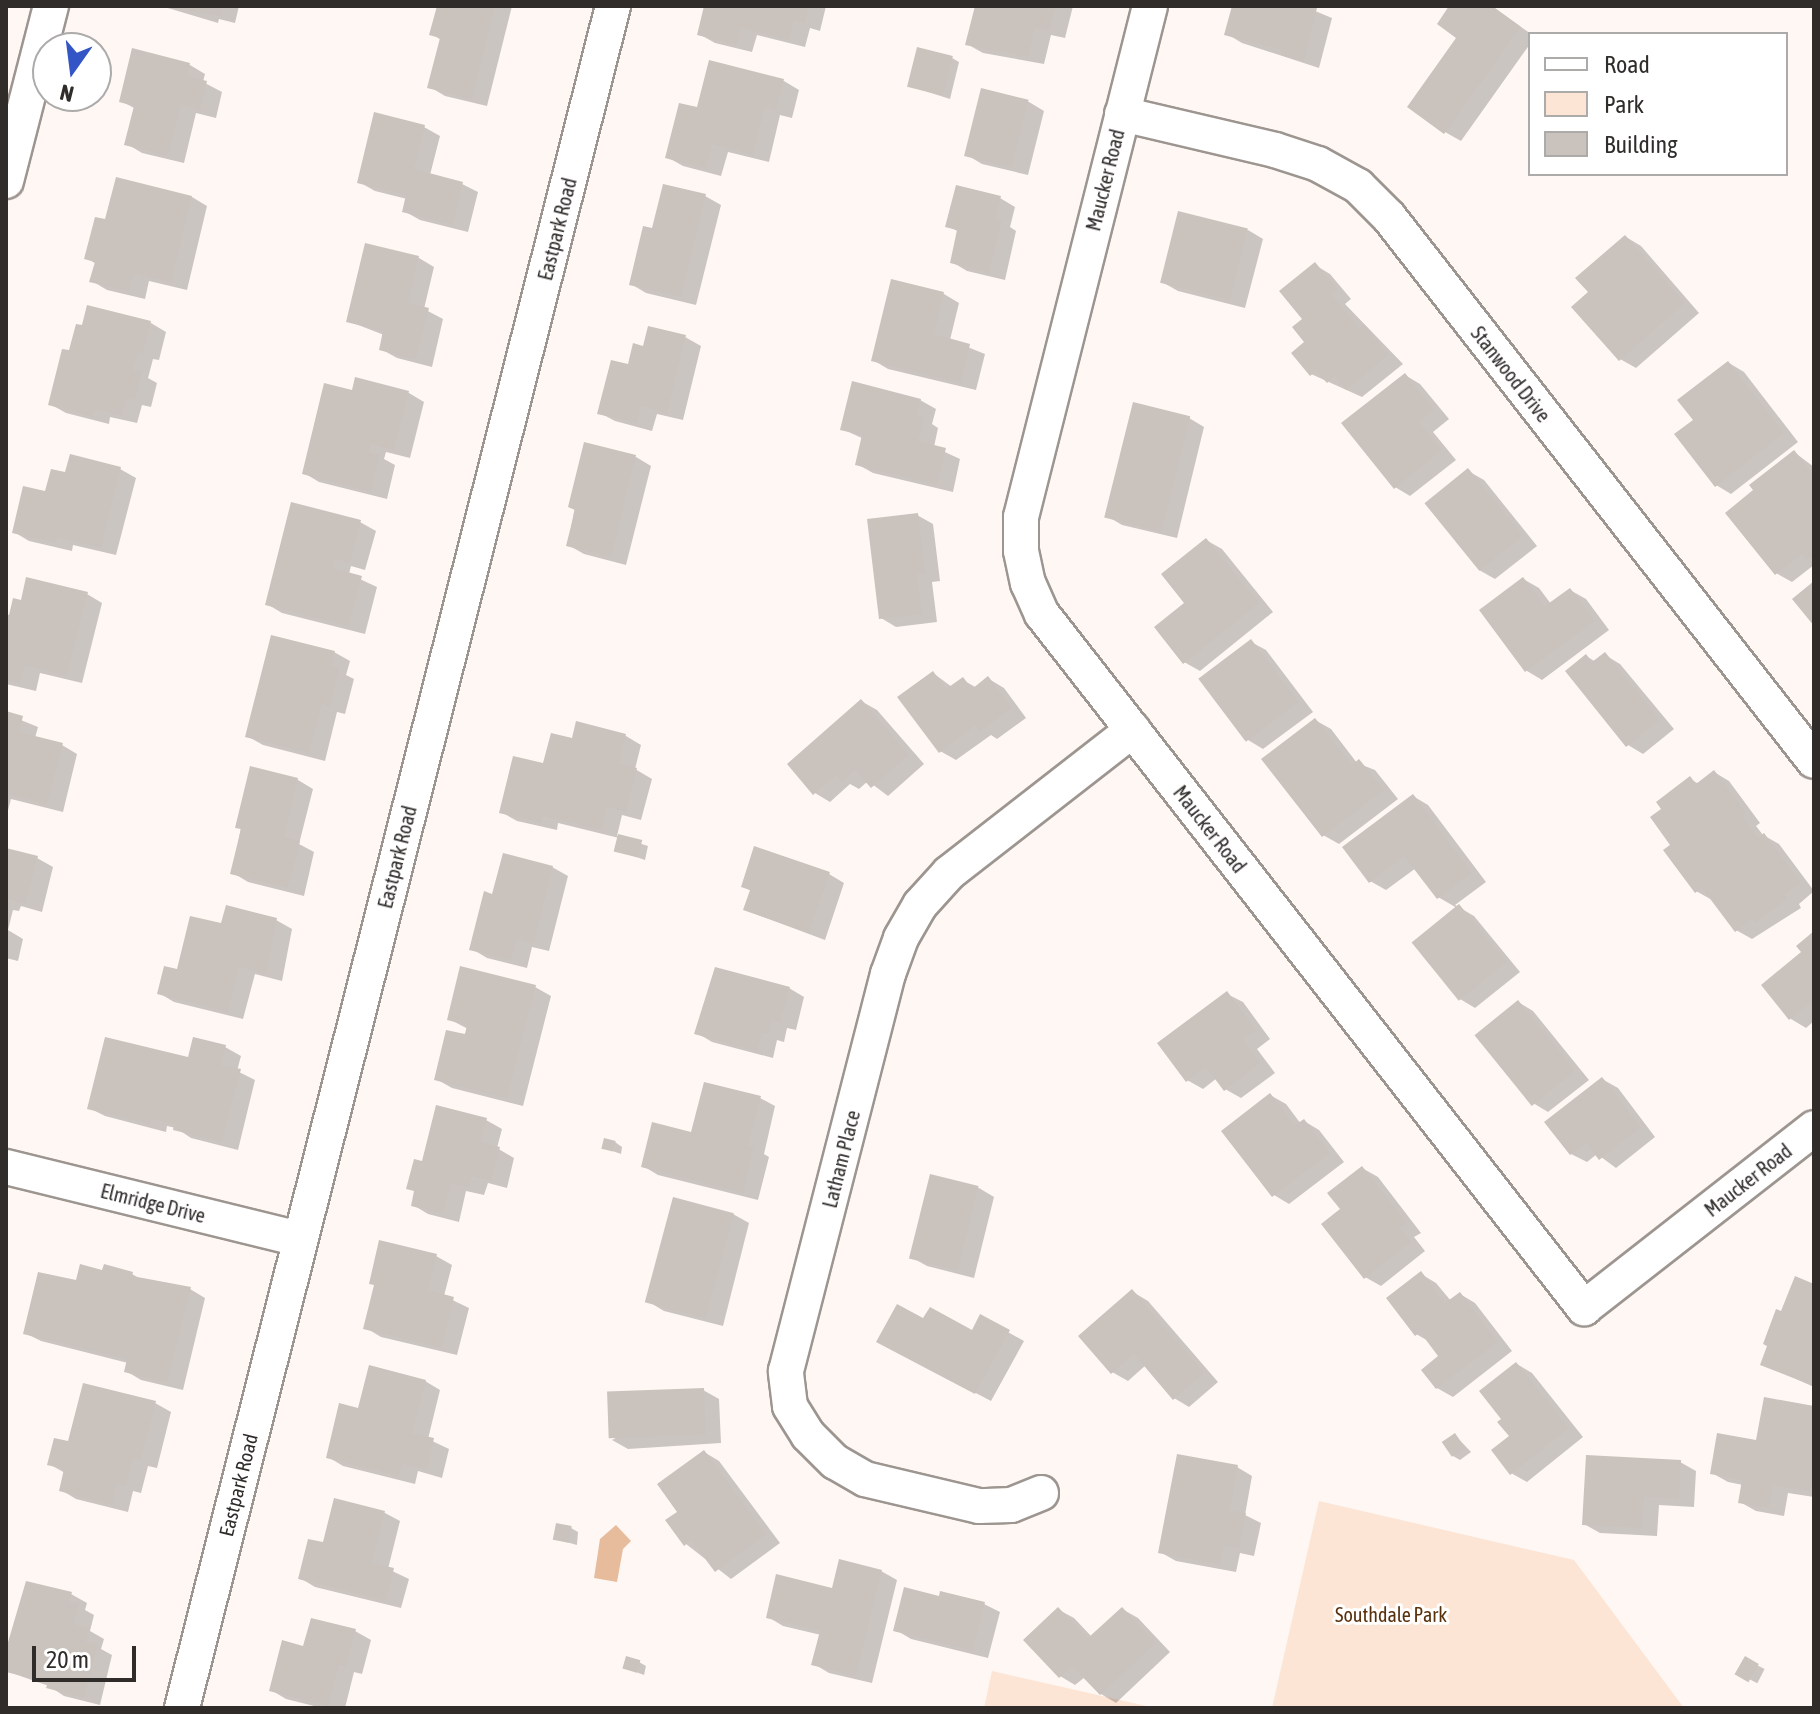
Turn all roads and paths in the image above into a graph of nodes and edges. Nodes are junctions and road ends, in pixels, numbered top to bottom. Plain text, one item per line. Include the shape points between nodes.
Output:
1 (51, 6) edge
2 (613, 6) edge
3 (1150, 6) edge
4 (1122, 114) junction
5 (6, 181) edge
6 (1133, 730) junction
7 (1814, 761) edge
8 (1814, 1128) edge
9 (6, 1167) edge
10 (300, 1239) junction
11 (1041, 1493) dead end
12 (182, 1708) edge

1 - 5 street
2 - 10 street, Eastpark Road
3 - 4 street, Maucker Road
4 - 6 street, Maucker Road via 1021,517 1021,551 1042,614
4 - 7 street, Stanwood Drive via 1275,150 1318,164 1358,186 1389,217
6 - 8 street, Maucker Road via 1584,1308
6 - 11 street, Latham Place via 949,873 920,905 901,938 786,1371 790,1406 808,1435 835,1462 865,1479 979,1506 1011,1505
9 - 10 street, Elmridge Drive
10 - 12 street, Eastpark Road

